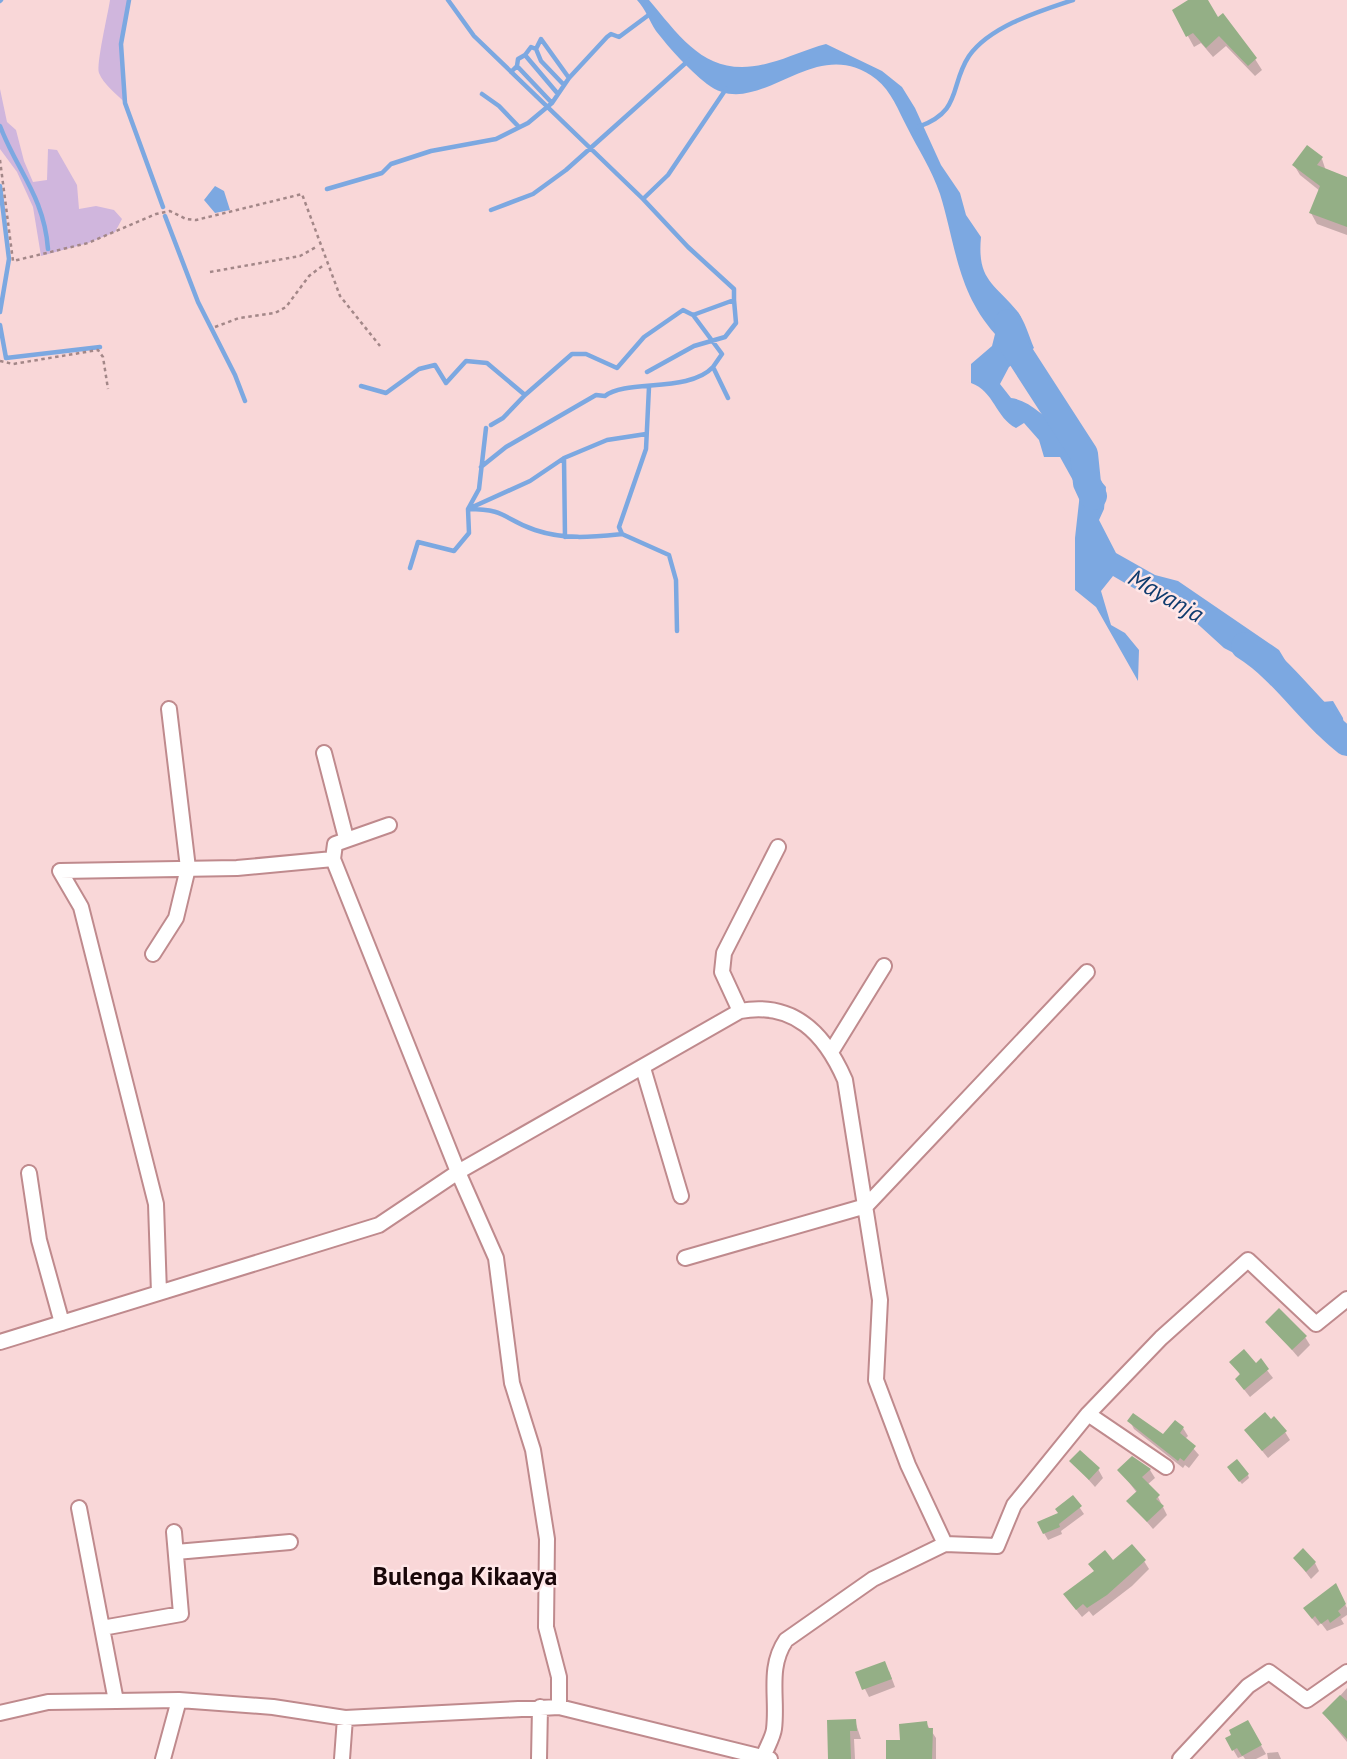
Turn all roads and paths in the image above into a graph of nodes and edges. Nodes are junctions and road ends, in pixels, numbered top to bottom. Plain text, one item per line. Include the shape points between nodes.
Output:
1 (0, 160) edge
2 (319, 245) junction
3 (326, 263) junction
4 (210, 272) dead end
5 (215, 327) dead end
6 (380, 346) dead end
7 (0, 361) edge
8 (108, 389) dead end
9 (169, 709) dead end
10 (324, 752) dead end
11 (389, 825) dead end
12 (346, 838) junction
13 (778, 846) dead end
14 (333, 859) junction
15 (188, 868) junction
16 (153, 954) dead end
17 (884, 966) dead end
18 (1087, 972) dead end
19 (740, 1011) junction
20 (831, 1052) junction
21 (643, 1068) junction
22 (458, 1172) junction
23 (29, 1173) dead end
24 (681, 1196) dead end
25 (866, 1206) junction
26 (685, 1258) dead end
27 (159, 1293) junction
28 (1347, 1299) edge
29 (62, 1323) junction
30 (0, 1342) edge
31 (1088, 1414) junction
32 (1166, 1467) dead end
33 (79, 1508) dead end
34 (174, 1532) dead end
35 (290, 1542) dead end
36 (944, 1544) junction
37 (176, 1552) junction
38 (102, 1628) junction
39 (1347, 1672) edge
40 (179, 1700) junction
41 (116, 1701) junction
42 (540, 1707) junction
43 (559, 1707) junction
44 (0, 1713) edge
45 (345, 1718) junction
46 (767, 1757) edge
47 (163, 1759) edge
48 (342, 1759) edge
49 (539, 1759) edge
50 (1180, 1759) edge

1 - 2 path via 13,261 88,243 156,214 170,211 196,220 302,194
2 - 3 path
2 - 4 path via 300,256
3 - 5 path via 309,276 286,307
3 - 6 path via 340,296
7 - 8 path via 13,364 97,350 103,358
9 - 15 street
10 - 12 street
11 - 12 street
12 - 14 street via 335,844
13 - 19 street via 724,953 722,972
14 - 15 street
14 - 22 street
15 - 16 street via 176,918
15 - 27 street via 60,871 81,907 156,1204
17 - 20 street
18 - 25 street
19 - 20 street via 795,1016
19 - 21 street
20 - 25 street via 845,1080
21 - 22 street
21 - 24 street
22 - 27 street via 379,1226
22 - 43 street via 496,1258 512,1383 533,1450 547,1539 547,1627 559,1677
23 - 29 street via 39,1240
25 - 26 street
25 - 36 street via 880,1300 876,1380
27 - 29 street
28 - 31 street via 1316,1324 1248,1259 1161,1338
29 - 30 street
31 - 32 street
31 - 36 street via 1014,1505 997,1546
33 - 38 street
34 - 37 street
35 - 37 street
36 - 46 street via 873,1579 786,1640 778,1652 774,1675 774,1730
37 - 38 street via 181,1615
38 - 41 street
39 - 50 street via 1307,1700 1269,1672 1248,1686
40 - 41 street
40 - 45 street
40 - 47 street
41 - 44 street via 48,1702
42 - 43 street
42 - 45 street
42 - 49 street
43 - 46 street
45 - 48 street

